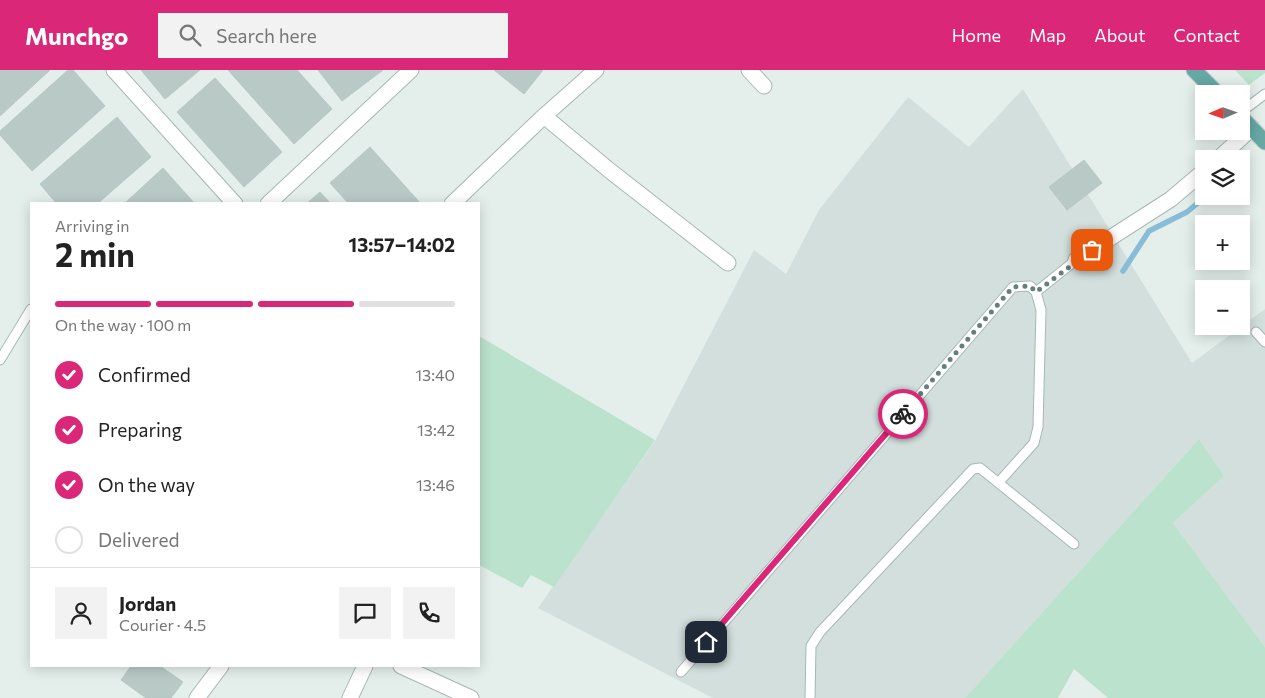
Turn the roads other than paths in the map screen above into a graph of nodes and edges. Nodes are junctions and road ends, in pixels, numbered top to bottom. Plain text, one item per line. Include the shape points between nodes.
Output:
1 (114, 70) edge
2 (411, 70) edge
3 (596, 70) edge
4 (749, 70) edge
5 (1194, 70) edge
6 (1209, 85) edge
7 (764, 86) dead end
8 (1265, 94) edge
9 (1250, 105) edge
10 (544, 116) junction
11 (1252, 128) joint
12 (1265, 142) edge
13 (1228, 150) edge
14 (1195, 179) edge
15 (233, 202) edge
16 (270, 202) edge
17 (454, 202) edge
18 (1076, 260) joint
19 (728, 263) dead end
20 (1036, 292) junction
21 (30, 311) edge
22 (1256, 332) dead end
23 (1265, 342) edge
24 (0, 360) edge
25 (1000, 482) junction
26 (1074, 544) dead end
27 (220, 667) edge
28 (365, 667) edge
29 (403, 667) edge
30 (680, 672) dead end
31 (198, 698) edge
32 (350, 698) edge
33 (471, 698) edge
34 (810, 698) edge

1 - 15 street
2 - 16 street
3 - 10 street
4 - 7 street
5 - 6 main road
8 - 9 lane
10 - 17 street
10 - 19 street
11 - 12 main road
11 - 13 street
14 - 18 street via 1171,199
18 - 20 lane
20 - 25 lane via 1041,310 1038,427 1034,443
20 - 30 lane via 1030,286 1013,287
21 - 24 lane
22 - 23 lane
25 - 26 lane
25 - 34 lane via 980,468 973,469 820,632 811,646
27 - 31 street
28 - 32 street
29 - 33 street

